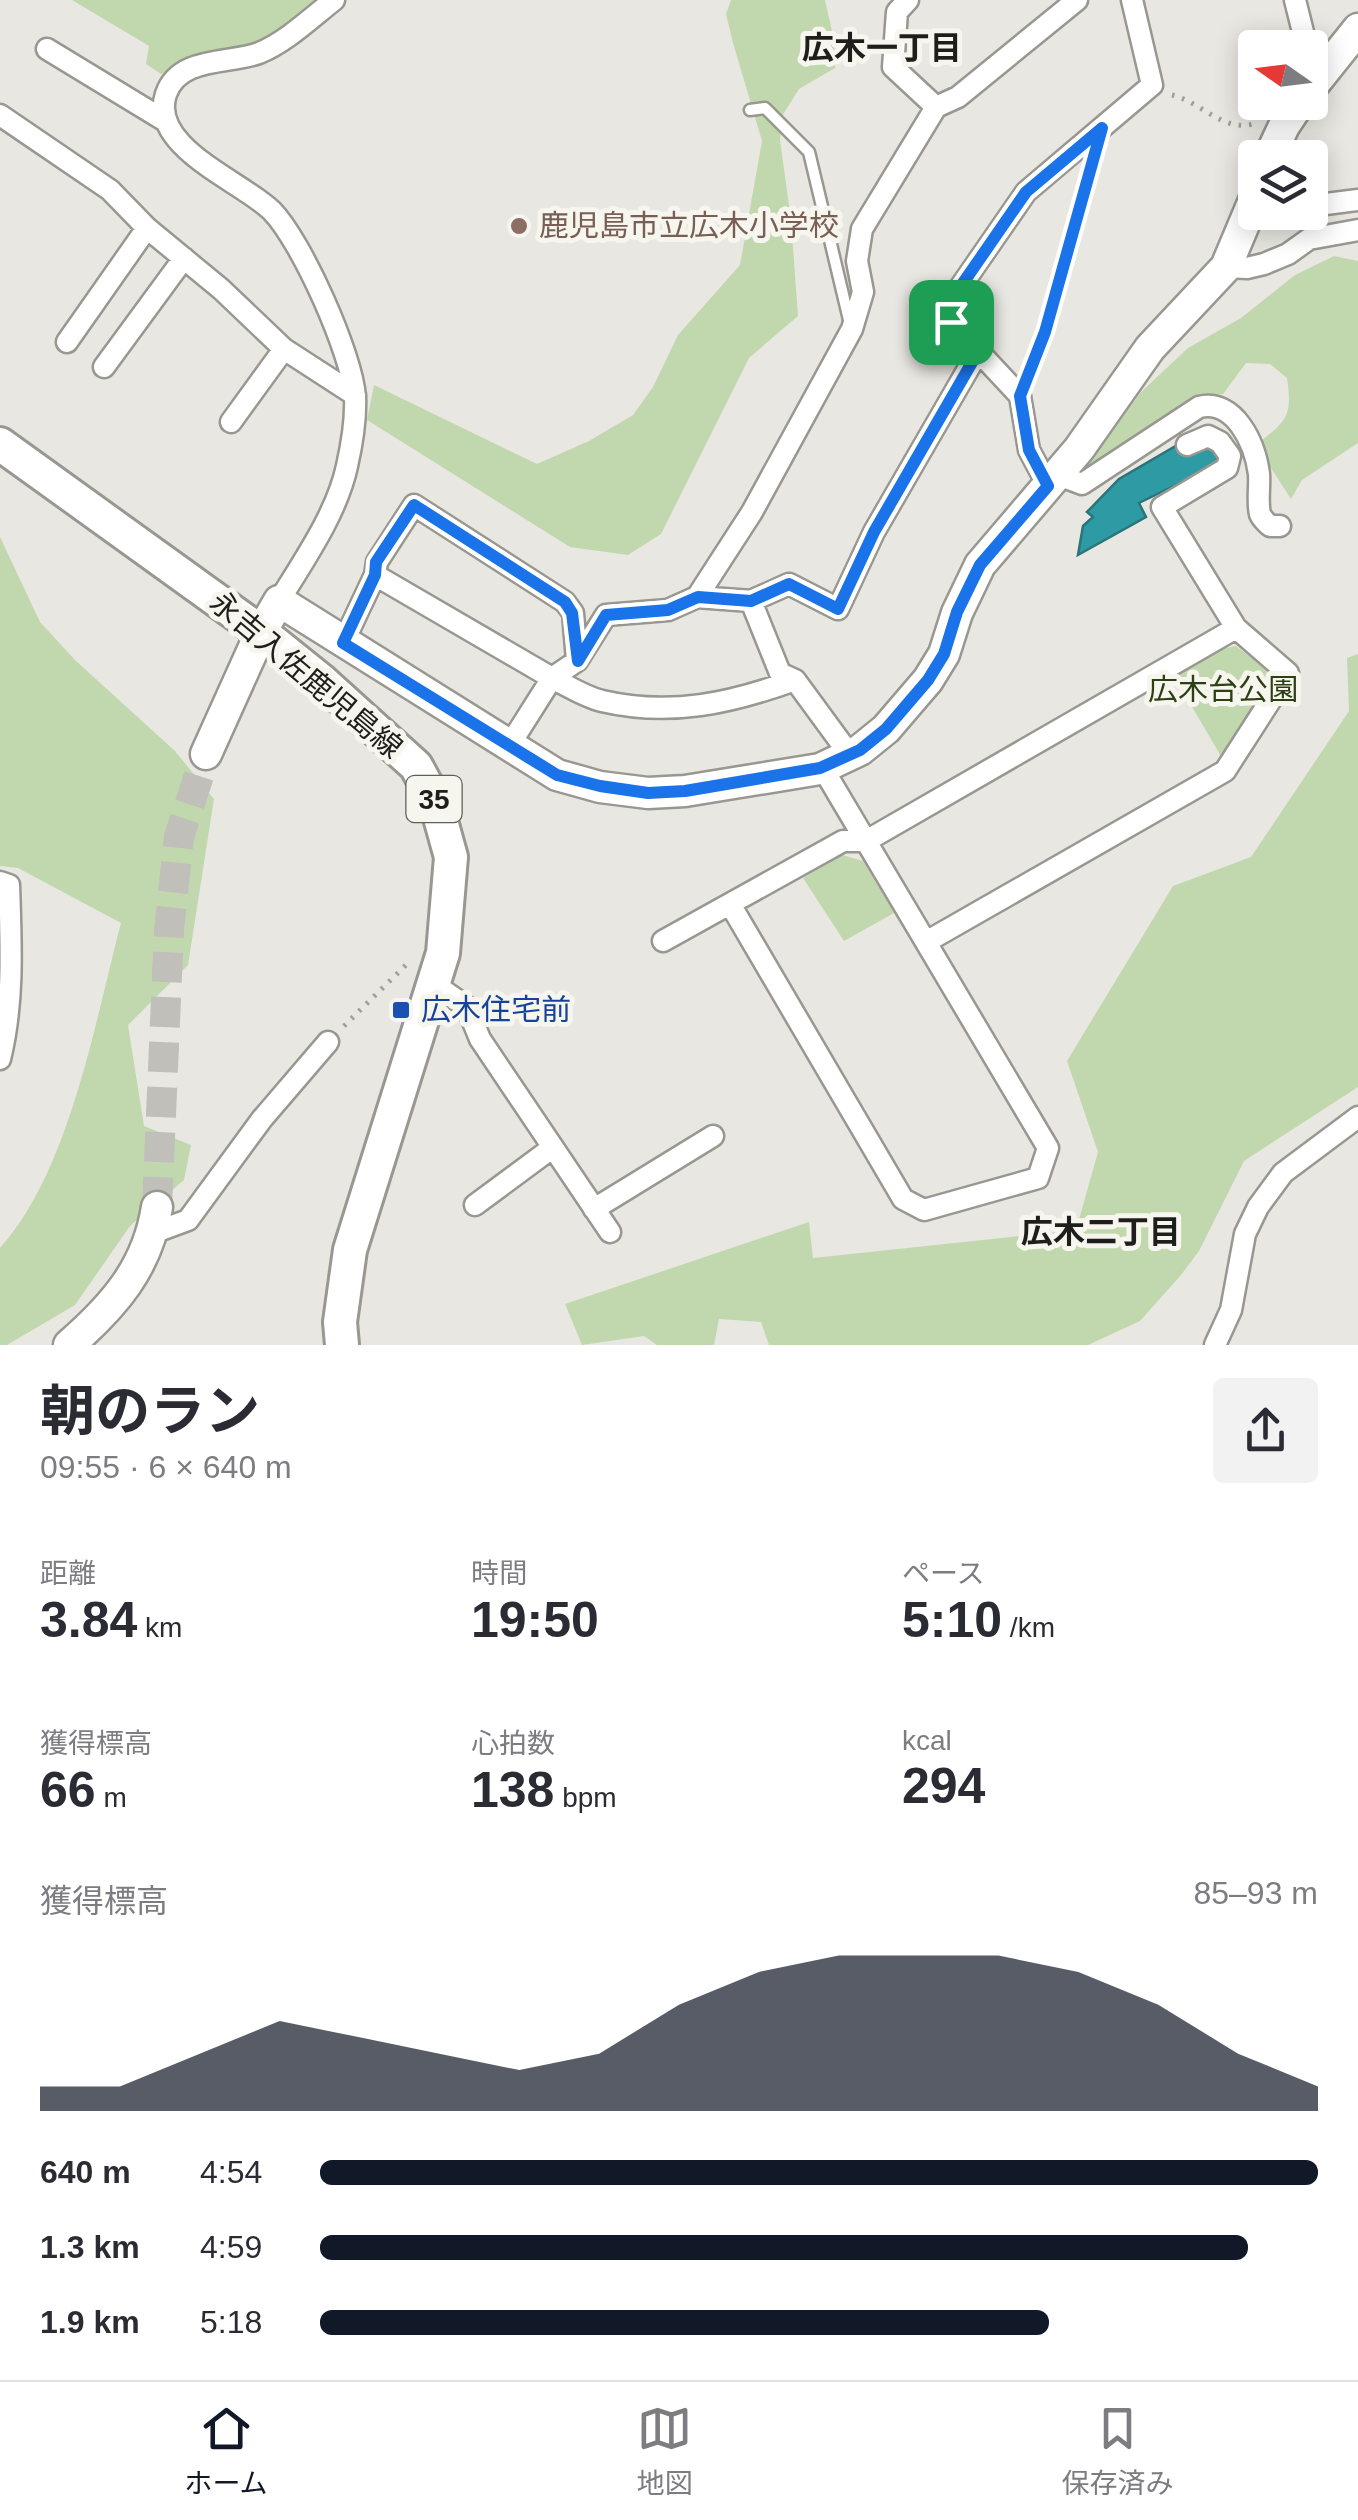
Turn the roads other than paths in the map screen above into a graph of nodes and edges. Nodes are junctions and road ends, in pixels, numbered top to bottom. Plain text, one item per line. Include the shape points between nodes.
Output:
1 (334, 0) edge
2 (908, 0) edge
3 (1077, 0) edge
4 (1132, 0) edge
5 (1295, 0) edge
6 (1358, 29) edge
7 (1302, 30) edge
8 (47, 49) dead end
9 (1328, 64) edge
10 (936, 107) junction
11 (750, 110) dead end
12 (0, 115) edge
13 (167, 122) junction
14 (1358, 200) edge
15 (1328, 204) edge
16 (147, 228) junction
17 (1243, 230) edge
18 (1358, 230) edge
19 (184, 258) junction
20 (1226, 267) junction
21 (852, 329) junction
22 (67, 342) dead end
23 (284, 349) junction
24 (978, 352) junction
25 (104, 366) dead end
26 (355, 395) junction
27 (231, 422) dead end
28 (0, 444) edge
29 (1187, 446) dead end
30 (1053, 480) junction
31 (1280, 526) dead end
32 (375, 575) junction
33 (698, 597) junction
34 (751, 601) junction
35 (279, 602) junction
36 (1236, 628) junction
37 (261, 632) junction
38 (343, 643) junction
39 (578, 661) junction
40 (552, 678) junction
41 (796, 680) junction
42 (509, 746) junction
43 (206, 754) tunnel mouth
44 (836, 761) junction
45 (866, 841) junction
46 (0, 882) edge
47 (730, 904) junction
48 (663, 942) dead end
49 (926, 942) junction
50 (439, 968) junction
51 (328, 1042) road end
52 (0, 1060) edge
53 (1358, 1118) edge
54 (712, 1136) dead end
55 (552, 1148) junction
56 (475, 1205) dead end
57 (594, 1208) junction
58 (155, 1220) joint
59 (610, 1232) dead end
60 (69, 1345) edge
61 (342, 1345) edge
62 (1215, 1345) edge

1 - 13 street via 258,54 191,68 166,94
2 - 10 street via 897,12 894,67
3 - 10 street
4 - 24 street via 1152,85 1026,192 961,286 951,322
5 - 7 street
6 - 9 street
8 - 13 street
10 - 21 street via 862,228 857,262 863,292
11 - 21 lane via 765,108 809,152
12 - 16 street via 110,190
13 - 26 street via 193,155 272,211 299,249 332,321
14 - 15 street
16 - 19 street
16 - 22 street
17 - 20 street
18 - 20 street via 1309,239 1264,264
19 - 23 street
19 - 25 street
20 - 30 street via 1150,348
21 - 33 street
23 - 26 street
23 - 27 street
24 - 30 street via 1020,396 1029,450
24 - 34 street via 874,532 838,609 789,584
26 - 35 street via 346,470
28 - 37 main road, 永吉入佐鹿児島線 / 35
29 - 36 street via 1208,436 1220,442 1230,456 1227,468 1162,507
30 - 31 street via 1082,484 1199,407 1221,407 1233,414 1254,454 1260,514 1270,526
30 - 44 street via 980,565 928,680 886,729
32 - 38 street
32 - 39 street via 376,562 414,505 565,602
32 - 40 street
33 - 34 street
33 - 39 street via 668,610 606,615
34 - 41 street via 780,673
35 - 37 street
35 - 38 street
36 - 45 street
36 - 49 street via 1288,674 1225,771
37 - 43 street
37 - 50 main road, 永吉入佐鹿児島線 / 35 via 416,766 436,803 450,857
38 - 42 street
39 - 40 street
40 - 41 street via 599,700 655,709 700,708
40 - 42 street
41 - 44 street
42 - 44 street via 557,775 648,793
44 - 45 street
45 - 47 street via 843,841
45 - 49 street
46 - 52 street via 9,885 11,968
47 - 48 street
47 - 49 street via 904,1199 924,1210 1038,1178 1048,1148
50 - 55 street
50 - 61 main road, 永吉入佐鹿児島線 / 35 via 350,1250
51 - 58 street via 188,1220
53 - 62 street via 1283,1173 1258,1207
54 - 57 street
55 - 56 street
55 - 57 street
57 - 59 street
58 - 60 street via 124,1292

